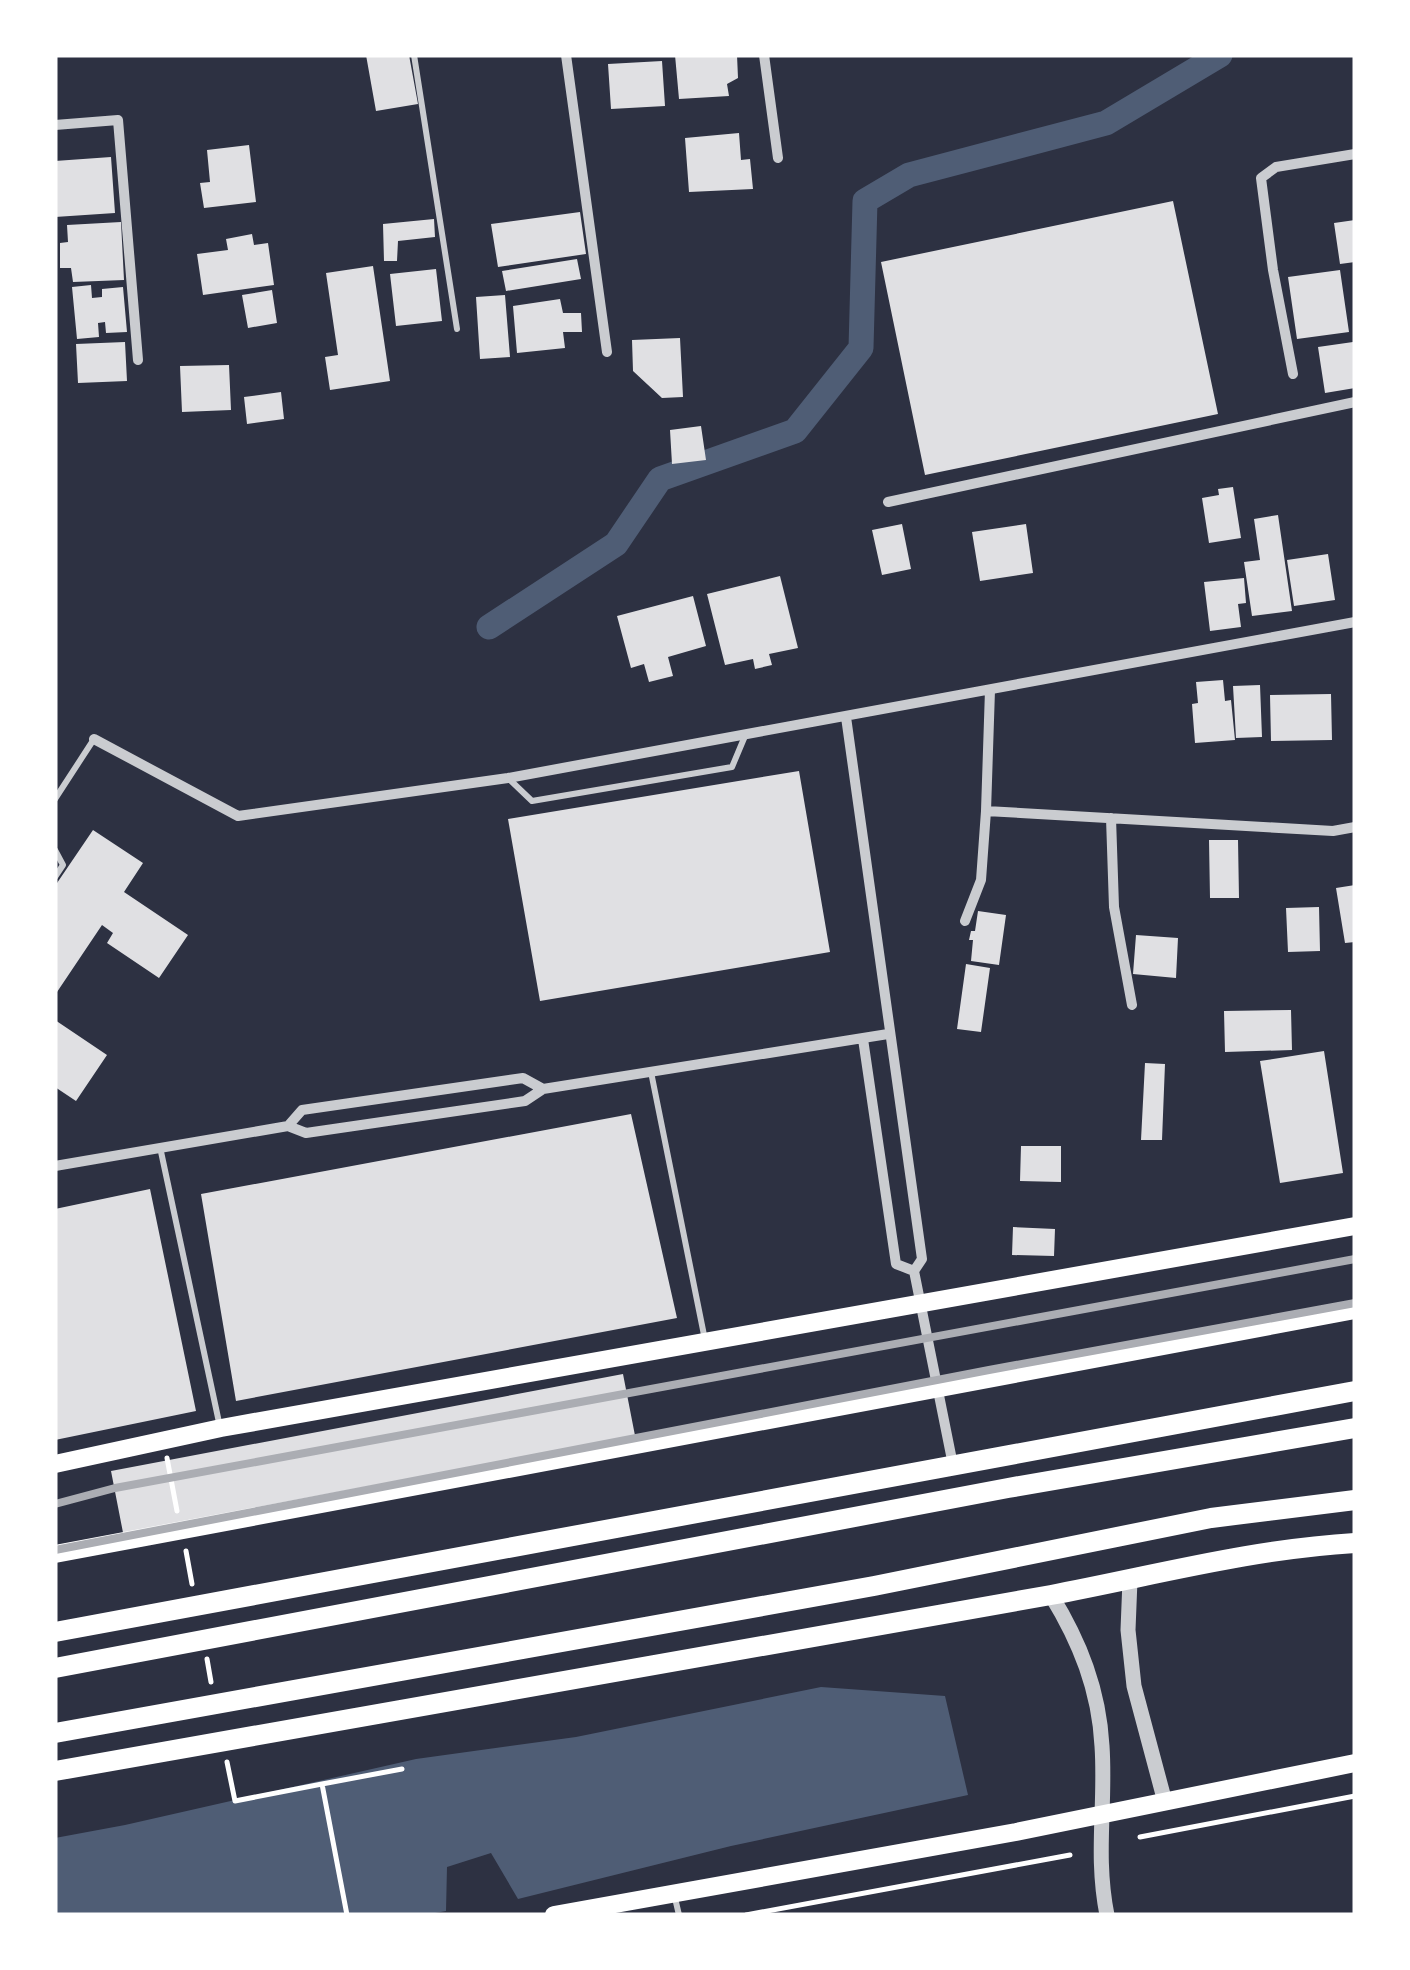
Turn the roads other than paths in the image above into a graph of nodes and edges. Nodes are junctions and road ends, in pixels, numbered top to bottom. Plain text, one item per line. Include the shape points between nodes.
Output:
1 (414, 55) edge
2 (566, 55) edge
3 (764, 55) edge
4 (55, 125) edge
5 (1355, 154) edge
6 (778, 158) dead end
7 (457, 329) dead end
8 (607, 352) dead end
9 (138, 360) dead end
10 (1292, 374) dead end
11 (1355, 402) edge
12 (888, 502) dead end
13 (1355, 622) edge
14 (990, 690) junction
15 (846, 718) junction
16 (745, 736) junction
17 (94, 739) joint
18 (508, 778) junction
19 (55, 799) edge
20 (986, 811) junction
21 (1111, 818) junction
22 (1355, 828) edge
23 (55, 850) edge
24 (55, 877) edge
25 (965, 921) dead end
26 (1132, 1005) dead end
27 (888, 1034) junction
28 (863, 1038) junction
29 (651, 1071) junction
30 (543, 1089) junction
31 (288, 1126) junction
32 (160, 1147) junction
33 (55, 1166) edge
34 (912, 1192) junction
35 (886, 1196) junction
36 (1355, 1226) edge
37 (914, 1272) junction
38 (919, 1304) junction
39 (1355, 1310) edge
40 (705, 1342) junction
41 (938, 1388) junction
42 (1355, 1391) edge
43 (221, 1428) junction
44 (1355, 1428) edge
45 (55, 1464) edge
46 (954, 1465) junction
47 (1355, 1500) edge
48 (1355, 1543) edge
49 (55, 1554) edge
50 (1130, 1580) junction
51 (1051, 1594) junction
52 (55, 1632) edge
53 (55, 1668) edge
54 (55, 1733) edge
55 (1355, 1763) edge
56 (55, 1771) edge
57 (1166, 1802) junction
58 (1100, 1815) junction
59 (674, 1892) junction
60 (554, 1915) edge
61 (679, 1915) edge
62 (1107, 1915) edge

1 - 7 lane
2 - 8 street
3 - 6 street
4 - 9 street via 118,120
5 - 10 street via 1276,167 1261,178
11 - 12 street
13 - 14 street
14 - 15 street
14 - 20 street
15 - 16 street
15 - 27 street
16 - 18 street
16 - 18 lane via 732,767 532,802
17 - 18 street via 238,816
17 - 19 lane
20 - 21 street
20 - 25 street via 981,880
21 - 22 street
21 - 26 street via 1114,908
23 - 24 lane via 63,864
27 - 28 street
27 - 34 street
28 - 29 street
28 - 35 street
29 - 30 street
29 - 40 lane
30 - 31 street via 525,1101 306,1133
30 - 31 street via 523,1078 394,1096 302,1110
31 - 32 street
32 - 33 street
32 - 43 lane
34 - 35 street
34 - 37 street via 922,1259
35 - 37 street via 896,1264
36 - 38 main road
37 - 38 street
38 - 40 main road
38 - 41 street
39 - 41 main road
40 - 43 main road
41 - 46 street
41 - 49 main road
42 - 46 highway
43 - 45 main road
44 - 53 highway
46 - 52 highway
47 - 54 highway via 1212,1518 874,1586
48 - 50 highway
50 - 51 highway
50 - 57 street via 1134,1686
51 - 56 highway
51 - 58 street via 1080,1643 1095,1698
55 - 57 main road
57 - 58 main road
58 - 59 main road
58 - 62 street via 1099,1874
59 - 60 main road
59 - 61 lane

